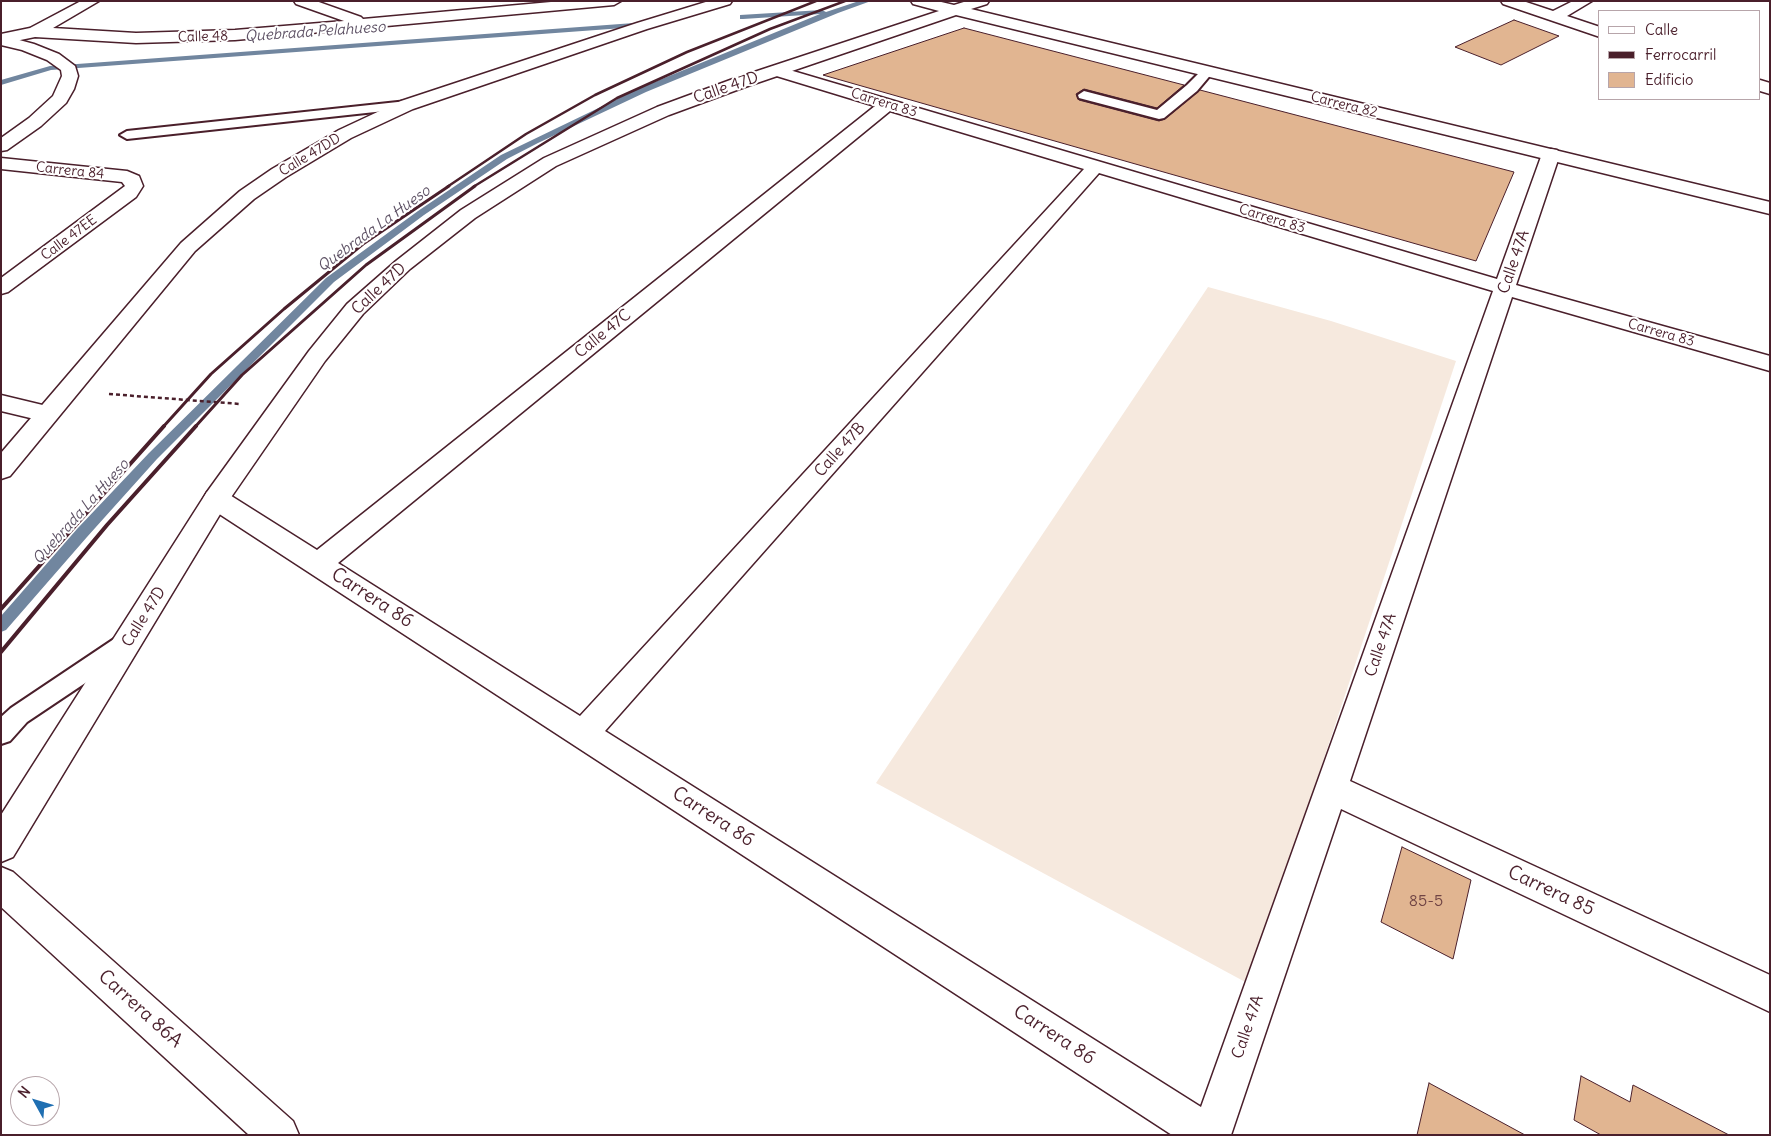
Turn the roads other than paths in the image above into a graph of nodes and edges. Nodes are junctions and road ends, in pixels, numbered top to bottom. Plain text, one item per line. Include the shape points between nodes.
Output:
1 (92, 1) edge
2 (301, 1) edge
3 (614, 1) edge
4 (725, 1) edge
5 (918, 1) edge
6 (982, 1) edge
7 (1508, 1) edge
8 (1585, 1) edge
9 (953, 11) junction
10 (1554, 17) junction
11 (367, 23) junction
12 (1598, 31) edge
13 (35, 32) junction
14 (1, 40) edge
15 (776, 71) junction
16 (1207, 72) junction
17 (1084, 95) dead end
18 (888, 104) junction
19 (407, 105) junction
20 (127, 135) dead end
21 (1, 146) edge
22 (1551, 154) junction
23 (1, 163) edge
24 (1096, 166) junction
25 (134, 186) joint
26 (1770, 208) edge
27 (1, 288) edge
28 (1504, 288) junction
29 (1770, 364) edge
30 (1, 403) edge
31 (47, 414) junction
32 (1, 470) edge
33 (216, 499) junction
34 (318, 564) junction
35 (128, 641) junction
36 (1, 733) edge
37 (583, 734) junction
38 (1331, 788) junction
39 (1, 846) edge
40 (1, 884) edge
41 (1770, 994) edge
42 (279, 1135) edge
43 (1210, 1135) edge

1 - 13 street
2 - 11 street
3 - 11 street, Calle 48
4 - 19 street, Calle 47DD
5 - 9 street, Carrera 82
6 - 9 street, Calle 47D
7 - 10 street
8 - 10 street
9 - 15 street, Calle 47D
9 - 16 street, Carrera 82
10 - 12 street
11 - 13 street, Calle 48 via 180,38
13 - 14 street, Calle 48
14 - 21 street via 28,47 66,65 70,80 60,99
15 - 18 street, Carrera 83
15 - 33 street, Calle 47D via 663,111 550,162 468,214 403,265 355,309 317,356
16 - 17 lane via 1159,115
16 - 22 street, Carrera 82
18 - 24 street, Carrera 83
18 - 34 street, Calle 47C
19 - 20 lane
19 - 31 street, Calle 47DD via 313,152 247,195 217,220 188,247
22 - 26 street, Carrera 82
22 - 28 street, Calle 47A
23 - 25 street, Carrera 84 via 127,177
24 - 28 street, Carrera 83
24 - 37 street, Calle 47B
25 - 27 street, Calle 47EE
28 - 29 street, Carrera 83
28 - 38 street, Calle 47A
30 - 31 street
31 - 32 street, Calle 47DD
33 - 34 street, Carrera 86
33 - 35 street, Calle 47D
34 - 37 street, Carrera 86
35 - 36 lane via 19,715
35 - 39 street, Calle 47D
37 - 43 street, Carrera 86
38 - 41 street, Carrera 85
38 - 43 street, Calle 47A
40 - 42 street, Carrera 86A

